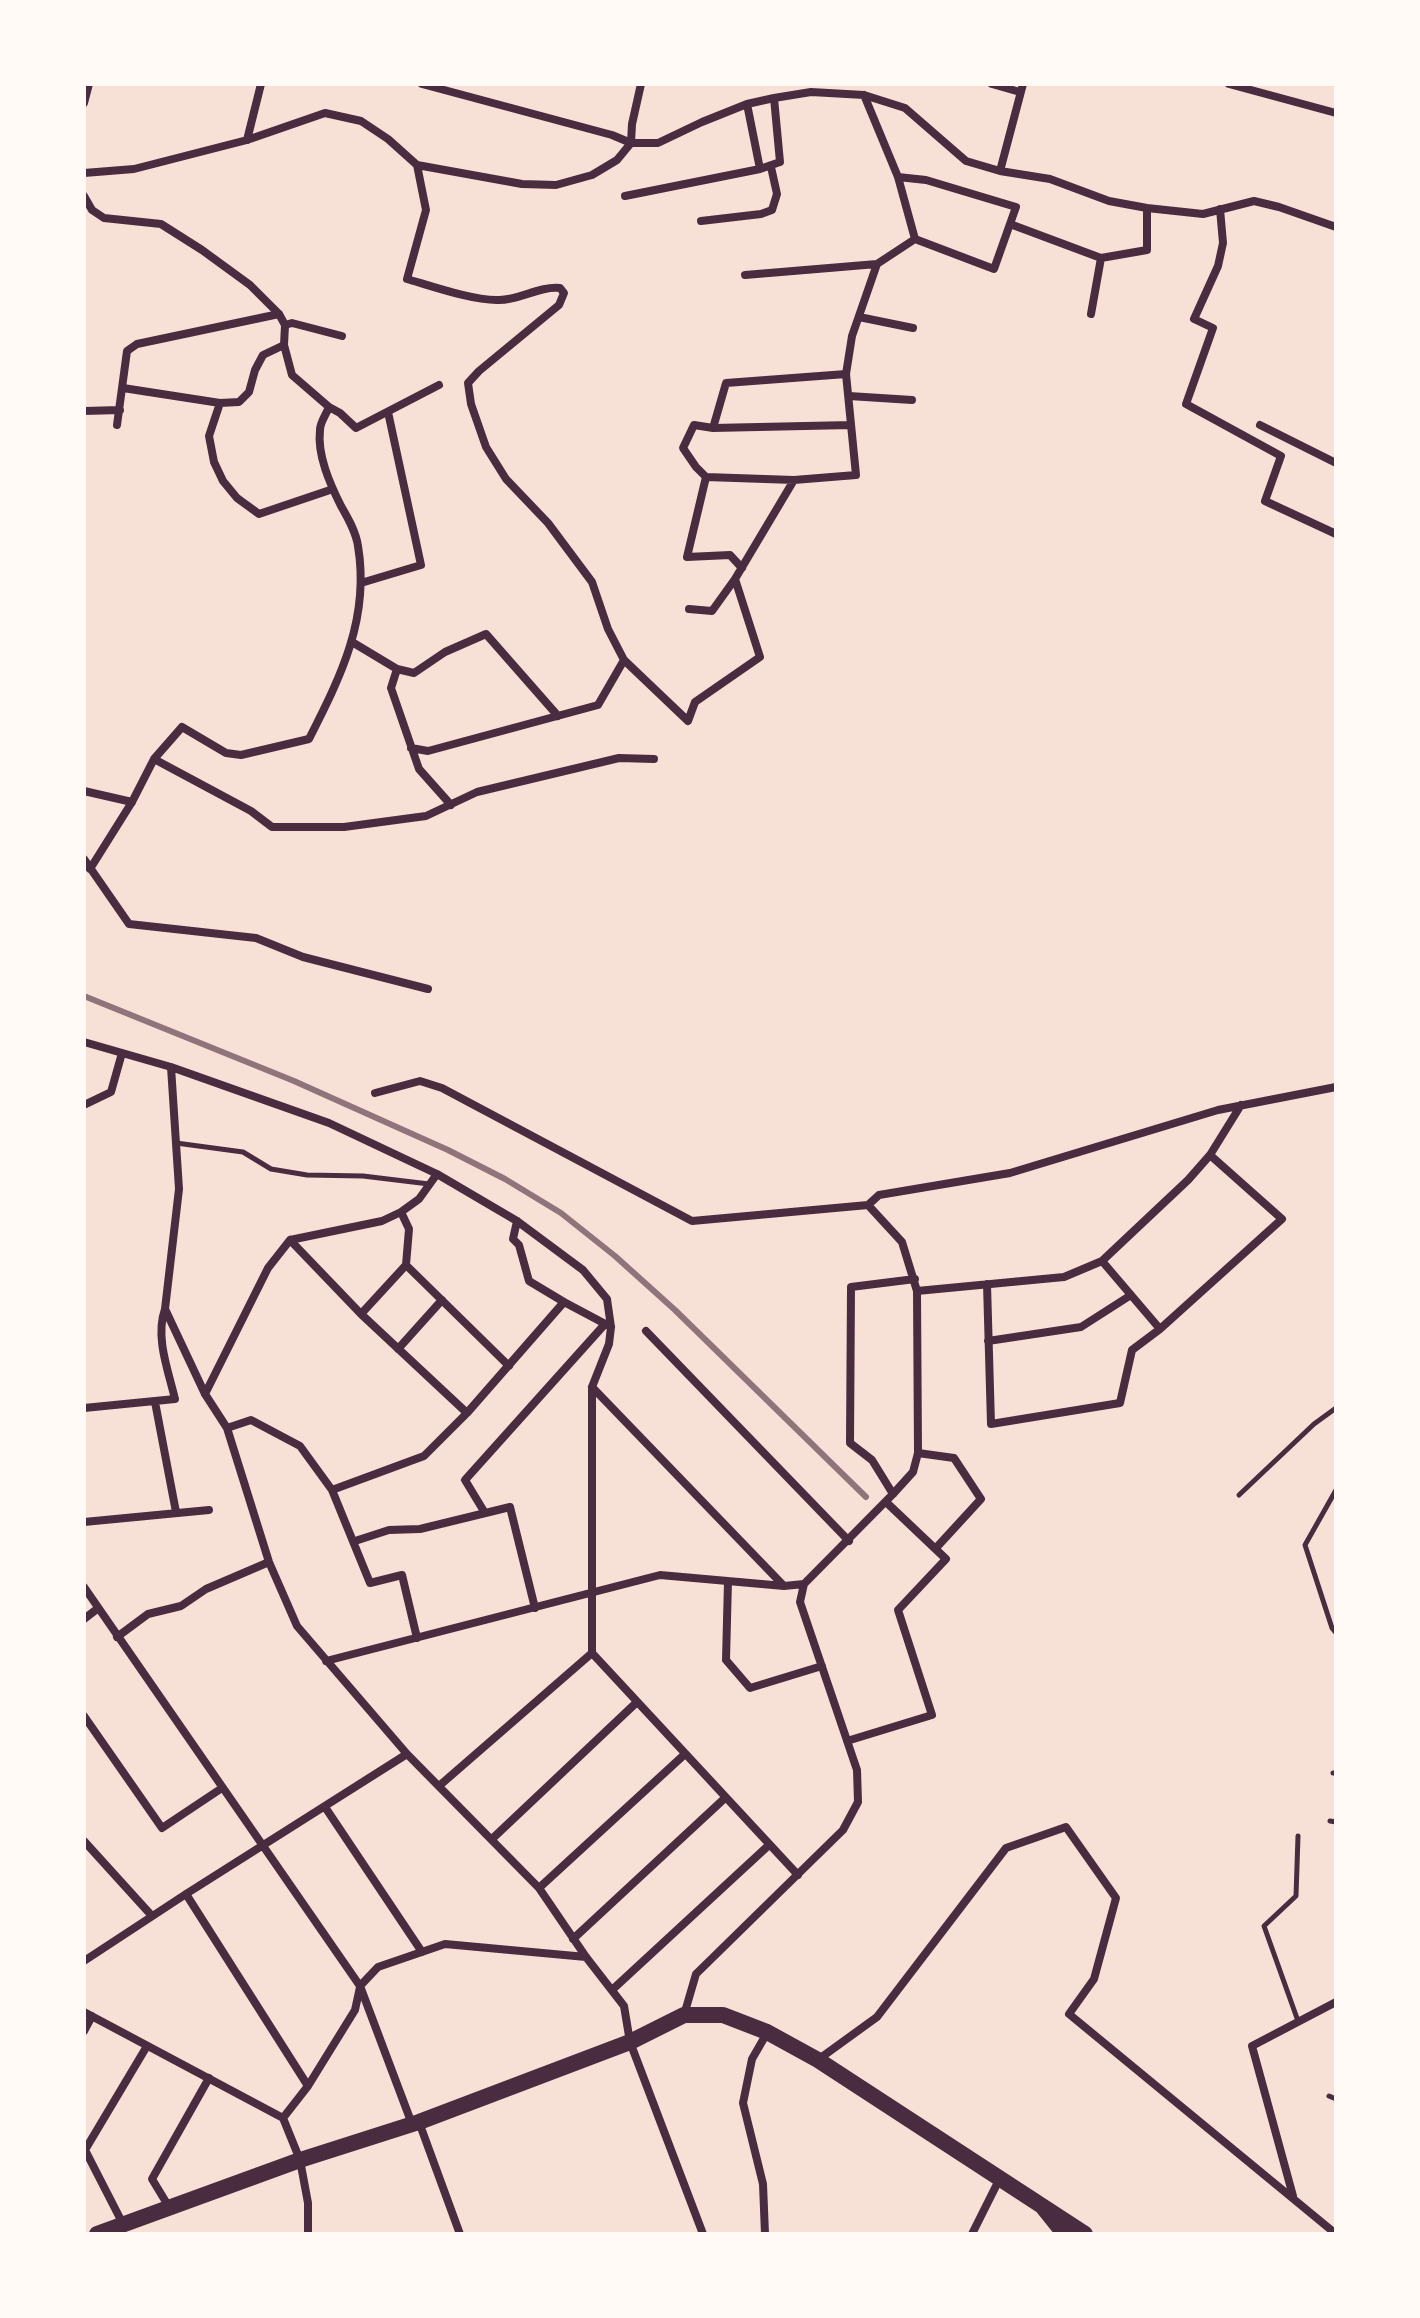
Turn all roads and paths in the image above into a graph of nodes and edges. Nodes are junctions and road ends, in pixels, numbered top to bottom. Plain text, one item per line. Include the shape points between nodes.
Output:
1 (261, 84) edge
2 (422, 84) edge
3 (641, 84) edge
4 (992, 84) edge
5 (1229, 84) edge
6 (1022, 88) edge
7 (87, 89) edge
8 (864, 95) junction
9 (774, 98) junction
10 (84, 103) edge
11 (747, 104) junction
12 (1336, 113) edge
13 (247, 140) junction
14 (631, 143) junction
15 (417, 165) junction
16 (771, 167) junction
17 (760, 169) junction
18 (1000, 171) junction
19 (84, 173) edge
20 (898, 177) junction
21 (84, 196) edge
22 (625, 196) dead end
23 (1147, 208) junction
24 (1220, 209) junction
25 (701, 221) dead end
26 (1010, 224) junction
27 (1336, 227) edge
28 (915, 239) junction
29 (1101, 258) junction
30 (877, 264) junction
31 (745, 275) dead end
32 (279, 314) junction
33 (1091, 314) dead end
34 (859, 317) junction
35 (285, 325) junction
36 (913, 328) dead end
37 (342, 336) dead end
38 (284, 345) junction
39 (846, 374) junction
40 (439, 385) dead end
41 (123, 388) junction
42 (849, 396) junction
43 (912, 400) dead end
44 (220, 403) junction
45 (329, 407) junction
46 (120, 410) junction
47 (84, 411) edge
48 (388, 412) junction
49 (117, 425) dead end
50 (851, 425) junction
51 (1260, 425) dead end
52 (713, 428) junction
53 (1336, 463) edge
54 (706, 477) junction
55 (794, 480) junction
56 (333, 489) junction
57 (1336, 534) edge
58 (742, 568) junction
59 (735, 579) junction
60 (361, 583) junction
61 (689, 609) dead end
62 (352, 642) junction
63 (624, 660) junction
64 (397, 669) junction
65 (558, 716) junction
66 (411, 748) junction
67 (154, 759) junction
68 (654, 759) dead end
69 (84, 791) edge
70 (132, 802) junction
71 (451, 805) junction
72 (84, 859) edge
73 (90, 869) junction
74 (428, 989) dead end
75 (84, 1042) edge
76 (122, 1053) junction
77 (171, 1067) junction
78 (1336, 1087) edge
79 (375, 1093) dead end
80 (84, 1105) edge
81 (1241, 1105) junction
82 (176, 1143) junction
83 (1210, 1155) junction
84 (437, 1174) junction
85 (430, 1185) junction
86 (868, 1205) junction
87 (401, 1212) junction
88 (517, 1221) junction
89 (290, 1240) junction
90 (1102, 1261) junction
91 (406, 1265) junction
92 (915, 1279) junction
93 (987, 1284) junction
94 (917, 1291) junction
95 (1131, 1295) junction
96 (442, 1300) junction
97 (564, 1302) junction
98 (165, 1309) junction
99 (361, 1314) junction
100 (608, 1325) junction
101 (1160, 1329) junction
102 (646, 1331) dead end
103 (988, 1341) junction
104 (398, 1349) junction
105 (509, 1366) junction
106 (592, 1387) junction
107 (205, 1394) junction
108 (155, 1402) junction
109 (84, 1408) edge
110 (1336, 1408) edge
111 (467, 1413) junction
112 (227, 1428) junction
113 (918, 1453) junction
114 (332, 1490) junction
115 (1336, 1490) edge
116 (893, 1494) junction
117 (1239, 1495) dead end
118 (886, 1502) junction
119 (209, 1510) dead end
120 (176, 1512) junction
121 (485, 1513) junction
122 (84, 1522) edge
123 (355, 1541) junction
124 (849, 1541) junction
125 (936, 1548) junction
126 (269, 1562) junction
127 (728, 1581) junction
128 (804, 1584) junction
129 (784, 1586) junction
130 (84, 1587) edge
131 (591, 1592) junction
132 (535, 1608) junction
133 (97, 1609) junction
134 (84, 1619) edge
135 (1336, 1633) edge
136 (117, 1637) junction
137 (417, 1638) junction
138 (592, 1653) junction
139 (326, 1661) junction
140 (822, 1666) junction
141 (637, 1702) junction
142 (84, 1716) edge
143 (847, 1741) junction
144 (407, 1754) junction
145 (685, 1754) junction
146 (439, 1786) junction
147 (222, 1788) junction
148 (725, 1798) junction
149 (325, 1807) junction
150 (1298, 1836) dead end
151 (492, 1839) junction
152 (84, 1841) edge
153 (769, 1845) junction
154 (262, 1846) junction
155 (798, 1875) junction
156 (539, 1888) junction
157 (186, 1894) junction
158 (152, 1916) junction
159 (573, 1939) junction
160 (422, 1952) junction
161 (586, 1957) junction
162 (84, 1961) edge
163 (360, 1986) junction
164 (612, 1990) junction
165 (1336, 2002) edge
166 (88, 2014) edge
167 (684, 2015) junction
168 (1298, 2021) junction
169 (84, 2031) edge
170 (767, 2032) junction
171 (630, 2042) junction
172 (147, 2046) junction
173 (818, 2060) junction
174 (209, 2078) junction
175 (308, 2086) junction
176 (283, 2118) junction
177 (416, 2123) junction
178 (84, 2149) edge
179 (300, 2160) junction
180 (999, 2180) junction
181 (1293, 2197) junction
182 (1039, 2205) junction
183 (169, 2208) junction
184 (130, 2227) edge
185 (97, 2234) edge
186 (308, 2234) edge
187 (460, 2234) edge
188 (703, 2234) edge
189 (765, 2234) edge
190 (972, 2234) edge
191 (1063, 2234) edge
192 (1085, 2234) edge
193 (1336, 2234) edge

1 - 13 street
2 - 14 street
3 - 14 street
4 - 6 street
5 - 12 street
6 - 18 street
7 - 10 street
8 - 9 street via 811,92
8 - 18 street via 905,108 966,161
8 - 20 street
9 - 11 street
9 - 16 street via 780,162
11 - 14 street via 658,143
11 - 17 street
13 - 15 street via 325,113 361,121
13 - 19 street via 134,169
14 - 15 street via 617,160 592,175 556,185
15 - 63 street via 426,210 407,279 496,301 550,287 564,293 559,305 468,383 471,404 486,447 506,479 548,523 592,582
16 - 17 street
16 - 25 street via 777,194 772,210
17 - 22 street
18 - 23 street via 1050,179 1109,201
20 - 26 street via 1016,207
20 - 28 street
21 - 32 street via 104,218 161,224 250,285
23 - 24 street via 1203,214
23 - 29 street via 1147,250
24 - 27 street via 1254,201
24 - 57 street via 1223,243 1218,266 1194,319 1213,328 1186,404 1281,456 1265,501
26 - 28 street via 994,269
26 - 29 street
28 - 30 street
29 - 33 street
30 - 31 street
30 - 34 street
32 - 35 street
32 - 41 street via 137,344 127,351
34 - 36 street
34 - 39 street
35 - 37 street
35 - 38 street
38 - 44 street via 263,355 249,392 239,402
38 - 45 street via 292,375
39 - 42 street
39 - 52 street via 726,383
40 - 48 street
41 - 44 street
41 - 46 street
42 - 43 street
42 - 50 street
44 - 56 street via 209,436 214,462 237,498 259,514
45 - 48 street via 356,428
45 - 56 street via 319,427 320,448
46 - 47 street
46 - 49 street
48 - 60 street via 421,565
50 - 52 street
50 - 55 street via 856,475
51 - 53 street
52 - 54 street via 694,425 683,448
54 - 55 street
54 - 58 street via 687,557 730,555
55 - 58 street
56 - 60 street via 358,543
58 - 59 street
59 - 61 street via 712,611
59 - 63 street via 760,657 695,702 688,721
60 - 62 street
62 - 64 street
62 - 67 street via 309,739 241,755 226,753 182,727
63 - 65 street via 598,705
64 - 65 street via 414,673 486,634
64 - 66 street via 391,688
65 - 66 street via 428,751
66 - 71 street via 419,769
67 - 70 street
67 - 71 street via 272,827 385,822 426,816
68 - 71 street via 619,758 477,792
69 - 70 street
70 - 73 street
72 - 73 street
73 - 74 street via 129,924 256,938 303,957
75 - 76 street
76 - 77 street
76 - 80 street via 111,1092
77 - 82 street
77 - 84 street via 329,1123
78 - 81 street
79 - 86 street via 420,1081 442,1088 692,1221
81 - 83 street
81 - 86 street via 1010,1173 879,1195
82 - 85 lane via 243,1152 271,1169 307,1175
82 - 98 street via 179,1189
83 - 90 street
83 - 101 street via 1282,1219
84 - 85 street
84 - 88 street
85 - 87 street
86 - 92 street via 902,1242
87 - 89 street via 382,1221
87 - 91 street via 409,1229
88 - 97 street via 513,1239 529,1281
88 - 100 street via 583,1270 607,1299
89 - 99 street
89 - 107 street via 268,1268
90 - 93 street via 1064,1277
90 - 95 street
91 - 96 street
91 - 99 street
92 - 94 street
92 - 116 street via 851,1287 850,1443 872,1460
93 - 94 street
93 - 103 street
94 - 113 street
95 - 101 street
95 - 103 street via 1081,1327
96 - 104 street
96 - 105 street
97 - 100 street
97 - 105 street
98 - 107 street
98 - 108 street via 160,1323 175,1399
99 - 104 street
100 - 106 street via 609,1344
100 - 121 street via 465,1480
101 - 103 street via 1132,1350 1120,1403 991,1424
102 - 124 street
104 - 111 street
105 - 111 street
106 - 129 street
106 - 131 street
107 - 112 street
108 - 109 street
108 - 120 street
110 - 117 lane
111 - 114 street via 424,1456
112 - 114 street via 251,1420 300,1446
112 - 126 street
113 - 116 street via 913,1472
113 - 125 street via 954,1458 981,1499
114 - 123 street
115 - 135 lane via 1305,1545
116 - 118 street
118 - 124 street
118 - 125 street
119 - 120 street
120 - 122 street
121 - 123 street
121 - 132 street via 510,1507
123 - 137 street via 370,1583 402,1575
124 - 128 street
125 - 143 street via 946,1559 898,1610 932,1715
126 - 136 street via 206,1589 181,1606 148,1614
126 - 139 street via 297,1626
127 - 129 street
127 - 131 street via 660,1575
127 - 140 street via 726,1660 750,1688
128 - 129 street
128 - 140 street via 800,1602
130 - 133 street
131 - 132 street
131 - 138 street
132 - 137 street
133 - 134 street
133 - 136 street
136 - 147 street
137 - 139 street
138 - 141 street
138 - 146 street
139 - 144 street
140 - 143 street
141 - 145 street
141 - 151 street
142 - 147 street via 162,1828
143 - 155 street via 857,1770 858,1802 843,1830
144 - 146 street
144 - 149 street
145 - 148 street
145 - 156 street
146 - 151 street
147 - 154 street
148 - 153 street
148 - 159 street
149 - 154 street
149 - 160 street
150 - 168 lane via 1296,1896 1264,1926
151 - 156 street
152 - 158 street
153 - 155 street
153 - 164 street
154 - 157 street
154 - 163 street
155 - 167 street via 696,1974
156 - 159 street
157 - 158 street
157 - 175 street
158 - 162 street
159 - 161 street
160 - 161 street via 445,1944
160 - 163 street via 378,1967
161 - 164 street
163 - 175 street via 355,2010
163 - 177 street
164 - 171 street via 624,2006
165 - 168 street
166 - 169 street
166 - 172 street
167 - 170 main road via 723,2015
167 - 171 main road
168 - 181 street via 1252,2046
170 - 173 main road
170 - 189 street via 752,2059 743,2103 763,2184
171 - 177 main road
171 - 188 street
172 - 174 street
172 - 178 street
173 - 180 main road
173 - 181 street via 877,2017 1006,1848 1066,1827 1116,1898 1094,1979 1069,2014
174 - 176 street
174 - 183 street via 152,2179
175 - 176 street
176 - 179 street
177 - 179 main road
177 - 187 street
178 - 184 street
179 - 183 main road
179 - 186 street
180 - 182 main road
180 - 190 street
181 - 193 street
182 - 191 street
182 - 192 main road
183 - 184 main road
184 - 185 main road

